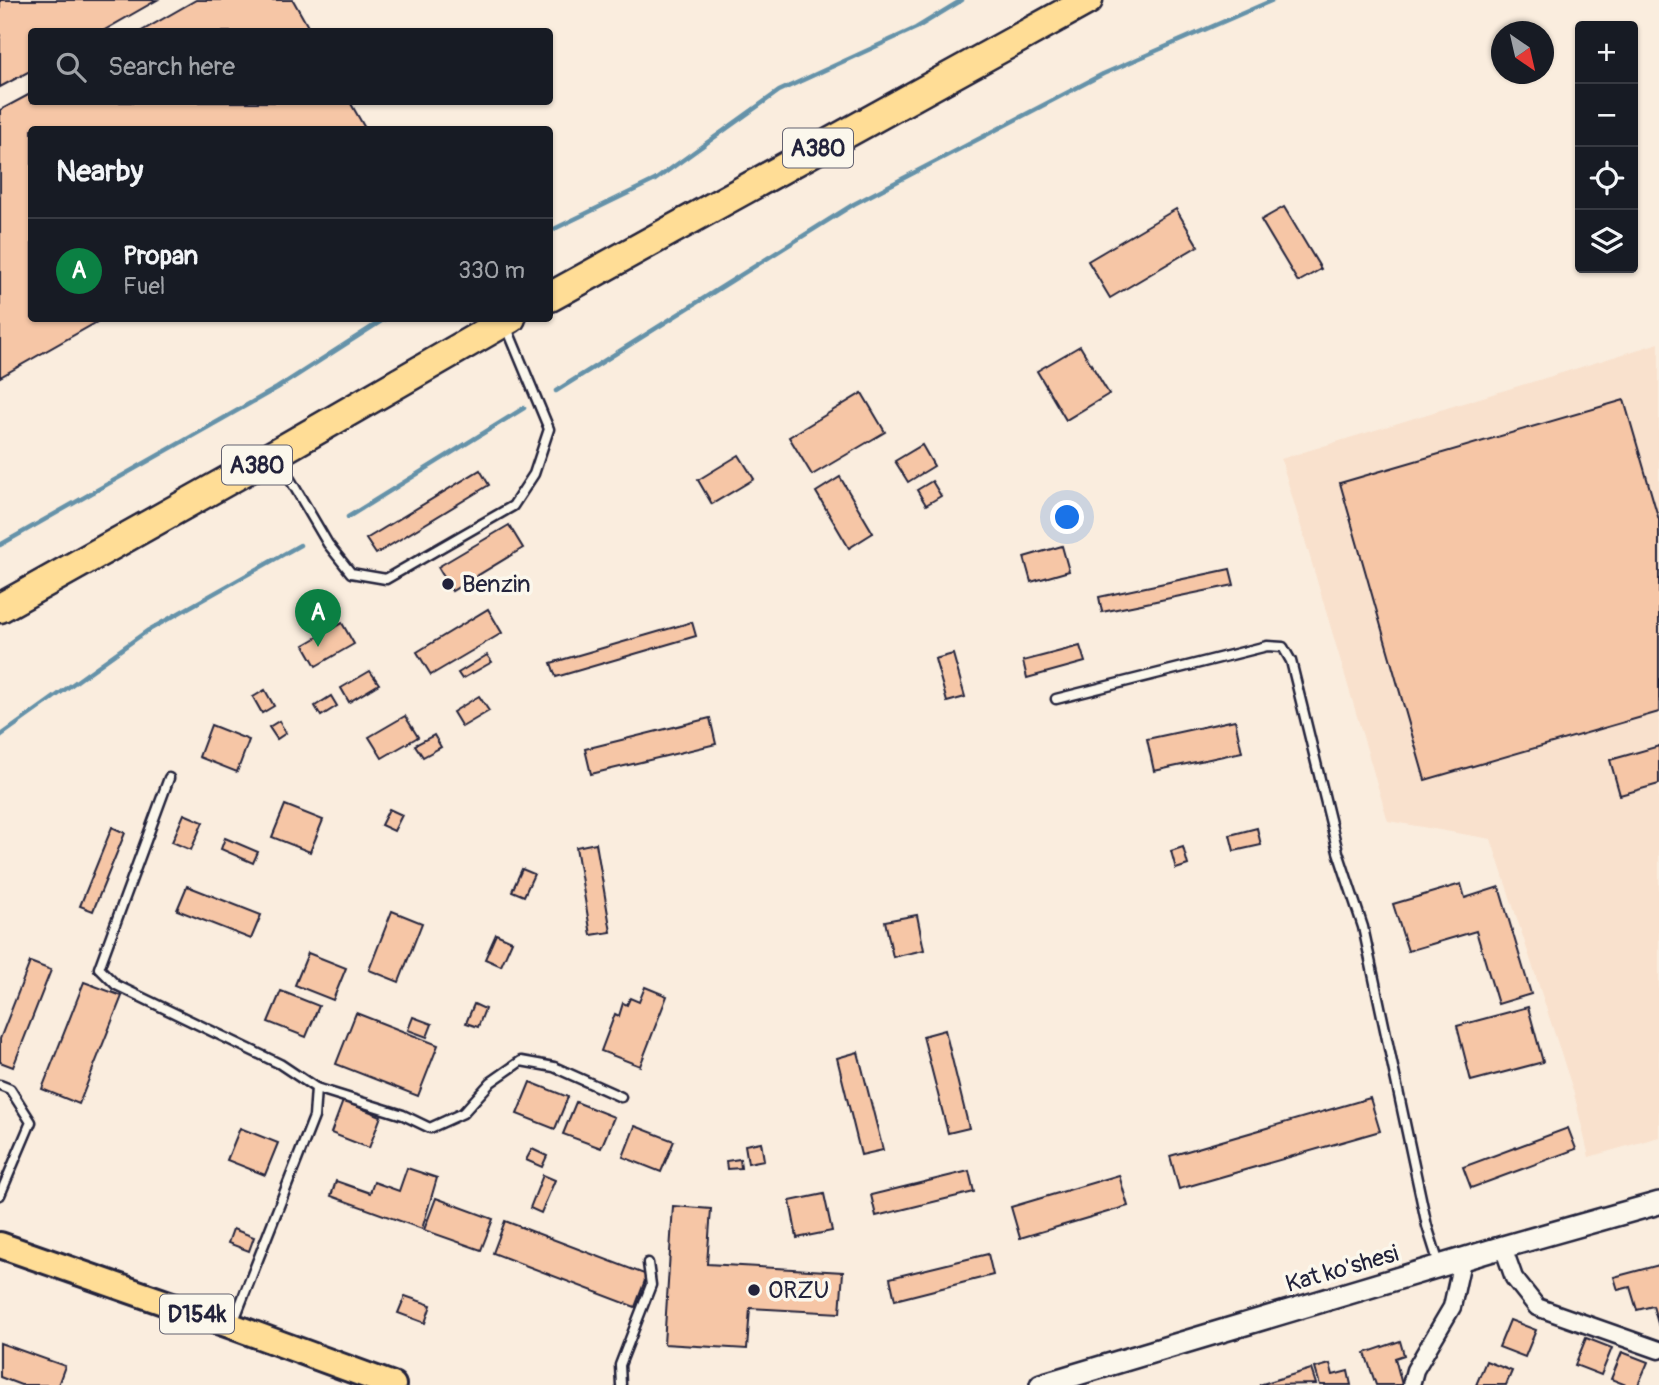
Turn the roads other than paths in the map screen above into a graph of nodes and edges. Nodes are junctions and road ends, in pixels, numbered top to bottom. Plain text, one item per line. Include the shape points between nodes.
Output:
1 (1088, 0) edge
2 (553, 295) edge
3 (505, 322) edge
4 (509, 322) edge
5 (275, 454) junction
6 (0, 608) edge
7 (1056, 699) dead end
8 (169, 778) dead end
9 (0, 1085) edge
10 (316, 1088) junction
11 (621, 1097) dead end
12 (0, 1195) edge
13 (1659, 1203) edge
14 (0, 1245) edge
15 (1503, 1247) junction
16 (1462, 1261) junction
17 (648, 1263) dead end
18 (1440, 1267) junction
19 (232, 1326) junction
20 (1659, 1350) edge
21 (393, 1385) edge
22 (621, 1385) edge
23 (1041, 1385) edge
24 (1411, 1385) edge

1 - 2 highway, A380
3 - 5 highway, A380
4 - 5 lane via 549,429 534,474 513,506 386,579 351,573 328,544
5 - 6 highway, A380
7 - 18 lane via 1268,646 1283,647 1291,661 1338,852 1363,927 1427,1226
8 - 10 lane via 99,968 116,985 280,1063
9 - 12 lane via 10,1089 31,1122
10 - 11 lane via 403,1115 429,1128 463,1112 491,1082 521,1061 554,1067
10 - 19 lane via 314,1118
13 - 15 street, Kat ko'shesi
14 - 19 main road, D154k
15 - 16 street, Kat ko'shesi
15 - 20 street via 1514,1278 1537,1307
16 - 18 street, Kat ko'shesi
16 - 24 street via 1452,1307
17 - 22 lane via 651,1285 620,1366
18 - 23 street, Kat ko'shesi
19 - 21 main road, D154k

